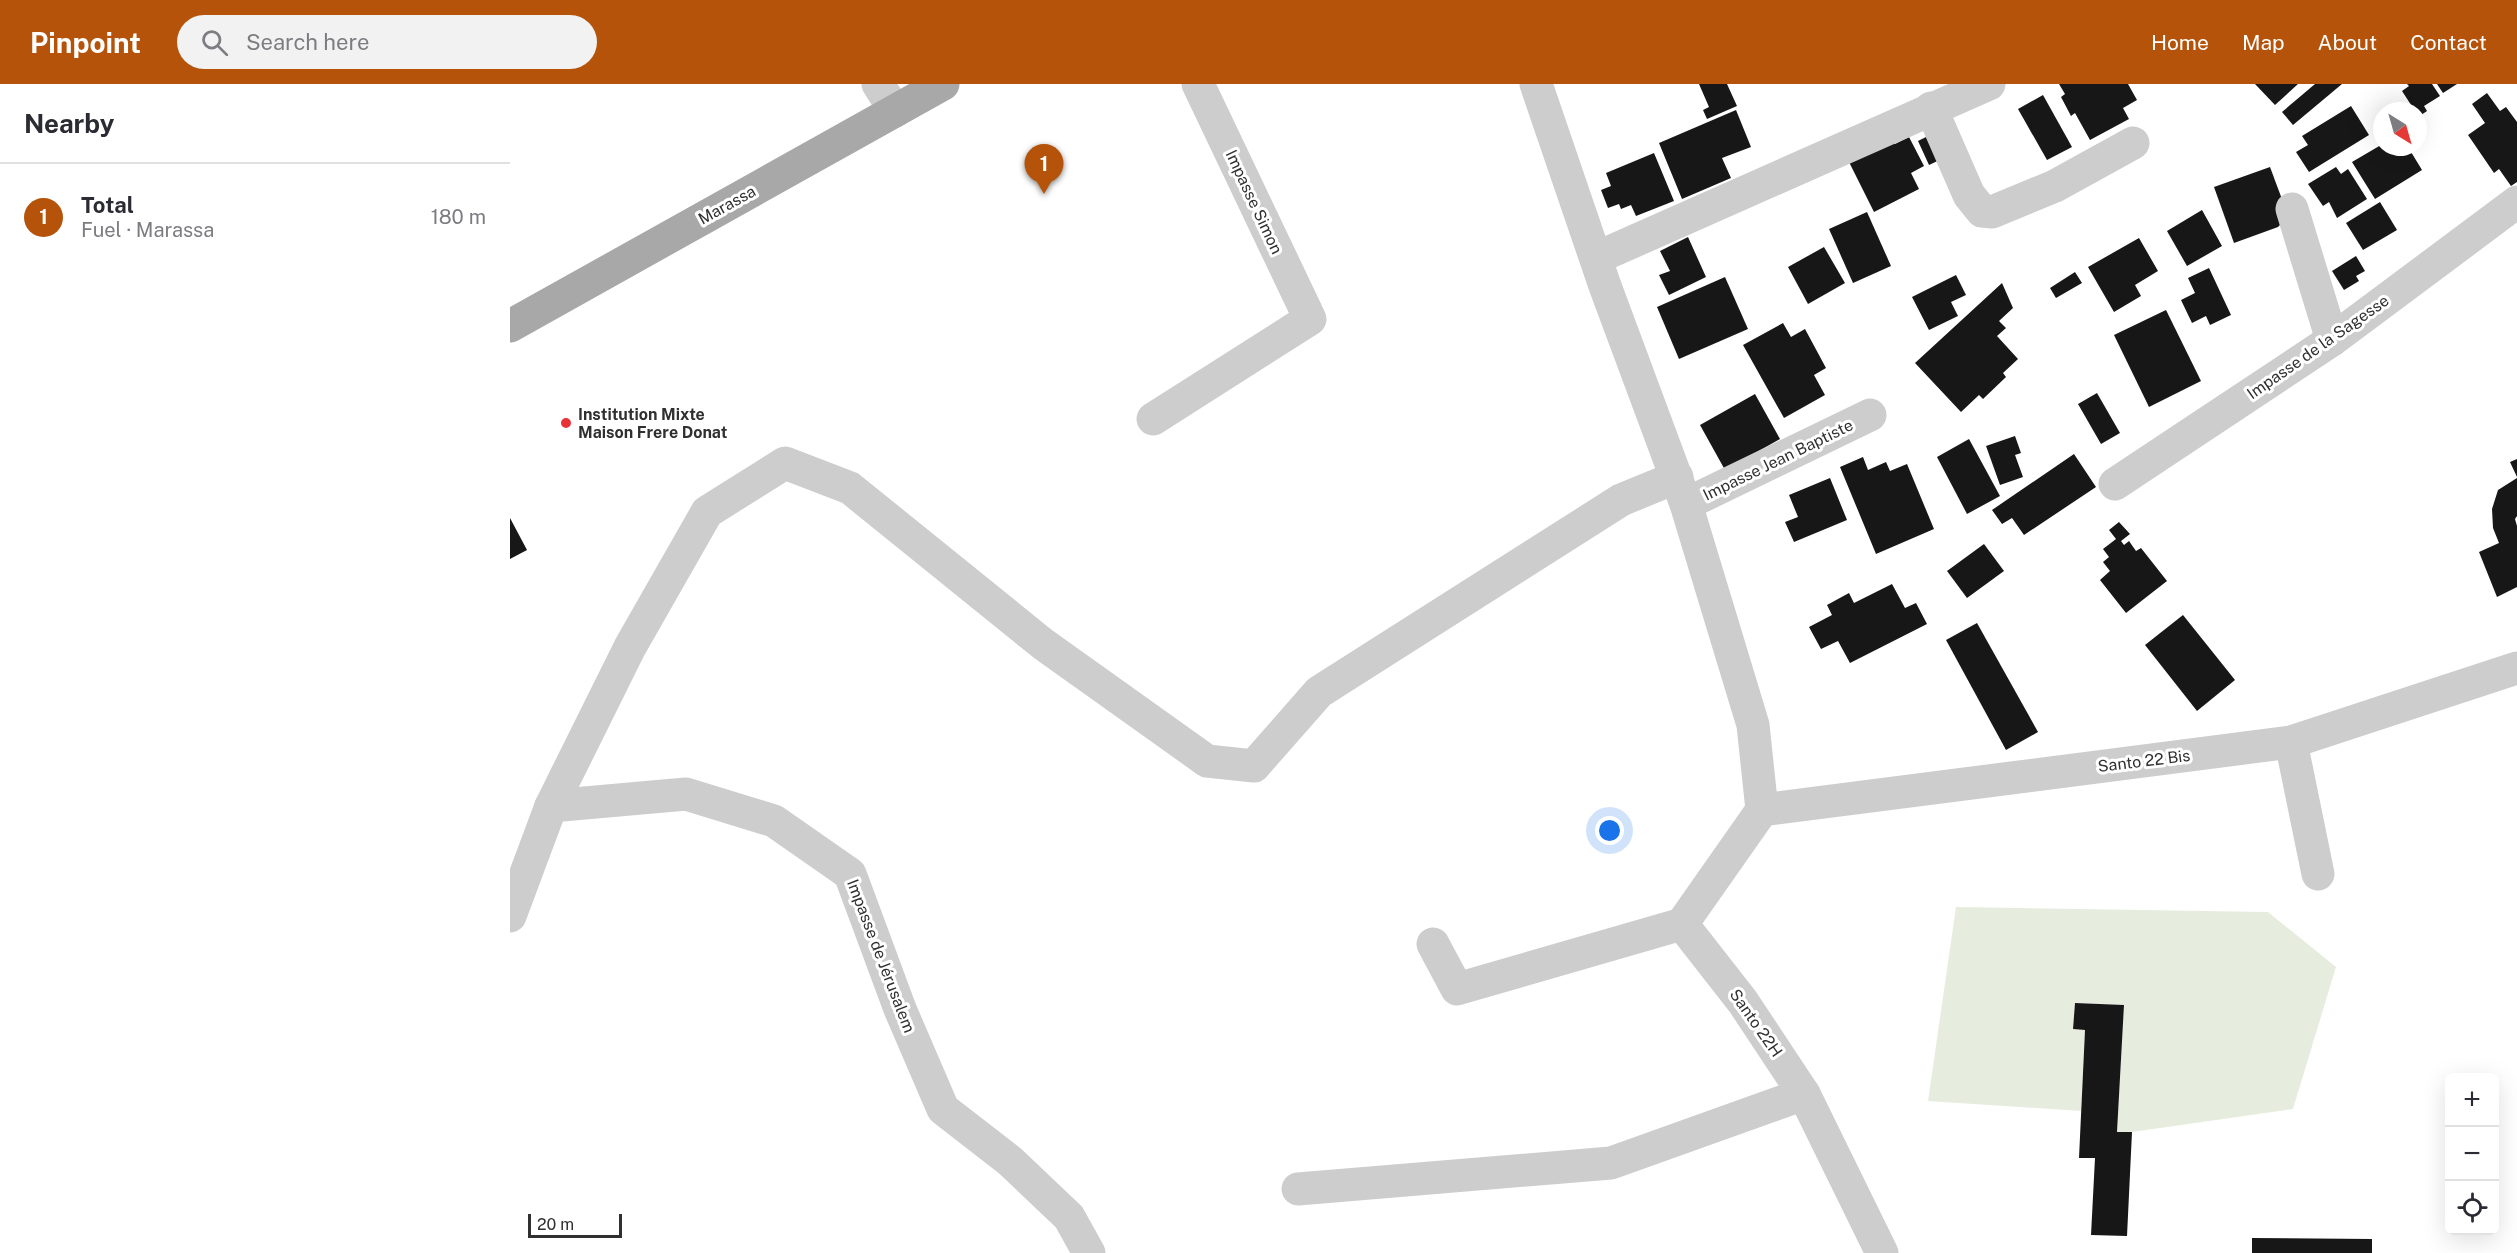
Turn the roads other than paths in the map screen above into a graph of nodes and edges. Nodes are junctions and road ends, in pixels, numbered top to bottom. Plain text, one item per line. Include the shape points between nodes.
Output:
1 (944, 84) edge
2 (1198, 84) edge
3 (1536, 84) edge
4 (1989, 84) edge
5 (886, 98) edge
6 (1931, 108) junction
7 (2133, 144) dead end
8 (2517, 202) edge
9 (2292, 209) dead end
10 (1596, 258) junction
11 (510, 326) edge
12 (2332, 340) junction
13 (1870, 415) dead end
14 (1153, 419) dead end
15 (2115, 484) dead end
16 (1682, 491) junction
17 (2517, 668) edge
18 (2290, 742) junction
19 (551, 806) junction
20 (1762, 810) junction
21 (2318, 874) dead end
22 (510, 916) edge
23 (1682, 924) junction
24 (1433, 944) dead end
25 (1804, 1094) junction
26 (1298, 1189) dead end
27 (1089, 1253) edge
28 (1882, 1253) edge

1 - 5 main road, Marassa
2 - 14 street, Impasse Simon via 1310,319
3 - 10 street
4 - 6 street
5 - 11 main road, Marassa
6 - 7 street via 1969,195 1982,211 1992,212 2055,186
6 - 10 street
8 - 12 street, Impasse de la Sagesse
9 - 12 street
10 - 16 street
12 - 15 street, Impasse de la Sagesse
13 - 16 street, Impasse Jean Baptiste
16 - 19 street, Impasse Jean Baptiste via 1621,500 1320,692 1254,766 1207,761 1042,644 850,488 785,463 707,512 630,646
16 - 20 street via 1754,724
17 - 18 street, Santo 22 Bis
18 - 20 street, Santo 22 Bis
18 - 21 street
19 - 22 street
19 - 27 street, Impasse de Jérusalem via 686,794 774,821 850,874 900,1009 943,1109 1010,1161 1061,1209
20 - 23 street
23 - 24 street via 1457,989
23 - 25 street, Santo 22H via 1743,1002
25 - 26 street via 1611,1164
25 - 28 street, Santo 22H

